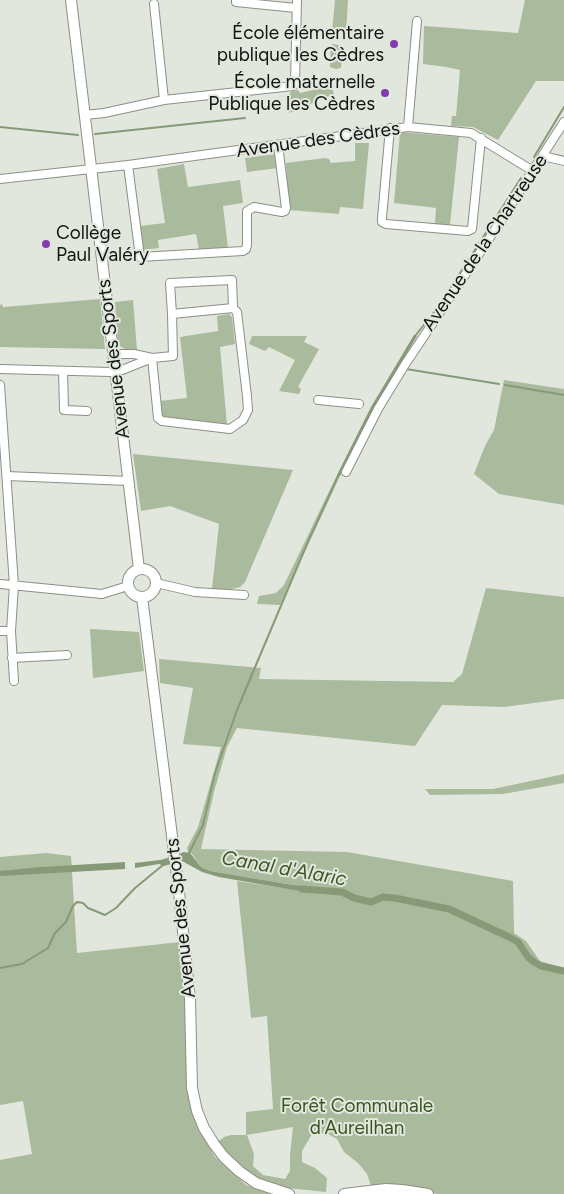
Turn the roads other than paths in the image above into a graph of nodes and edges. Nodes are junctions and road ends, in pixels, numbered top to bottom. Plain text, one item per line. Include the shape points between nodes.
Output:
1 (71, 0) edge
2 (236, 0) edge
3 (154, 4) dead end
4 (296, 4) edge
5 (417, 21) dead end
6 (164, 100) junction
7 (85, 115) junction
8 (564, 122) edge
9 (408, 127) junction
10 (390, 128) junction
11 (481, 138) junction
12 (278, 145) junction
13 (543, 156) junction
14 (564, 161) edge
15 (128, 165) junction
16 (92, 169) junction
17 (533, 171) junction
18 (0, 179) edge
19 (233, 308) junction
20 (172, 314) junction
21 (114, 354) junction
22 (152, 358) junction
23 (0, 369) edge
24 (63, 371) junction
25 (116, 372) junction
26 (0, 385) edge
27 (318, 400) dead end
28 (359, 404) dead end
29 (87, 411) dead end
30 (346, 472) dead end
31 (7, 476) junction
32 (129, 482) junction
33 (139, 569) junction
34 (156, 583) junction
35 (0, 584) edge
36 (14, 585) junction
37 (128, 586) junction
38 (244, 595) dead end
39 (142, 597) junction
40 (0, 631) edge
41 (11, 631) junction
42 (67, 655) dead end
43 (12, 658) junction
44 (14, 681) dead end
45 (289, 1194) edge
46 (344, 1194) edge
47 (428, 1194) edge

1 - 7 main road, Avenue des Sports
2 - 4 street
3 - 6 street
4 - 6 street via 293,86
5 - 9 street
6 - 7 street via 104,114
7 - 16 main road, Avenue des Sports
8 - 13 street, Avenue de la Chartreuse
9 - 10 street, Avenue des Cèdres
9 - 11 street, Avenue des Cèdres via 471,133
10 - 11 street via 382,218 386,224 472,229
10 - 12 street, Avenue des Cèdres
11 - 17 street, Avenue des Cèdres
12 - 15 street, Avenue des Cèdres
12 - 15 street via 285,212 254,208 246,211 247,245 243,251 140,257
13 - 14 street
13 - 17 street, Avenue de la Chartreuse
15 - 16 street, Avenue des Cèdres
16 - 18 street, Avenue des Cèdres
16 - 21 main road, Avenue des Sports
17 - 30 street, Avenue de la Chartreuse via 406,362 378,408
19 - 20 street
19 - 20 street via 232,280 170,283
19 - 22 street via 237,312 248,410 244,420 230,429 158,418
20 - 22 street via 173,356
21 - 22 street
21 - 25 main road, Avenue des Sports
22 - 25 street
23 - 24 street
24 - 25 street
24 - 29 street via 64,410
25 - 32 main road, Avenue des Sports
26 - 31 street
27 - 28 street
31 - 32 street
31 - 36 street
32 - 33 main road, Avenue des Sports
33 - 34 main road via 151,572
33 - 37 main road via 129,576
34 - 38 street via 195,592
34 - 39 main road via 153,591
35 - 36 street
36 - 37 street via 102,594
36 - 41 street
37 - 39 main road via 132,593
39 - 45 main road, Avenue des Sports via 176,868 190,999 192,1088 197,1111 214,1144 239,1172 256,1183
40 - 41 street
41 - 43 street
42 - 43 street
43 - 44 street
46 - 47 main road via 386,1189

